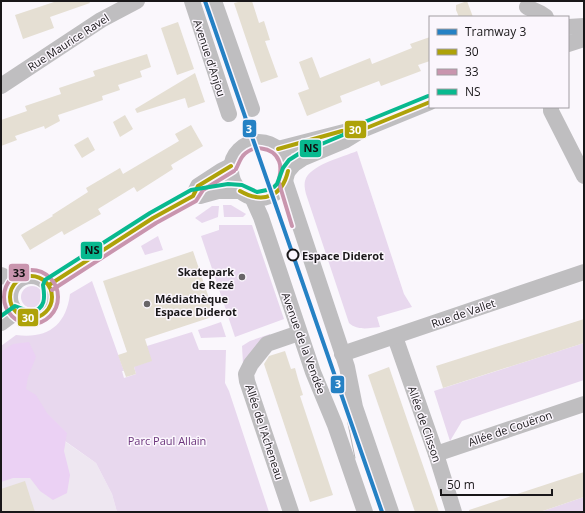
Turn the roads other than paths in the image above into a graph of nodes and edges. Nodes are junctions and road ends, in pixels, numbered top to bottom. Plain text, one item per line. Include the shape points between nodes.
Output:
1 (137, 1) edge
2 (192, 1) edge
3 (214, 1) edge
4 (526, 8) edge
5 (544, 16) edge
6 (584, 26) edge
7 (569, 27) edge
8 (584, 39) edge
9 (569, 44) edge
10 (1, 86) edge
11 (429, 102) edge
12 (549, 108) edge
13 (252, 109) dead end
14 (229, 114) dead end
15 (364, 129) junction
16 (278, 148) junction
17 (231, 166) junction
18 (287, 176) junction
19 (584, 176) edge
20 (246, 194) junction
21 (192, 196) junction
22 (584, 272) edge
23 (1, 275) edge
24 (16, 282) junction
25 (49, 285) junction
26 (16, 312) junction
27 (1, 323) edge
28 (299, 333) junction
29 (395, 337) junction
30 (342, 354) junction
31 (584, 404) edge
32 (436, 454) junction
33 (291, 512) edge
34 (365, 512) edge
35 (391, 512) edge
36 (454, 512) edge

1 - 10 street, Rue Maurice Ravel via 101,20
2 - 14 street, Avenue d'Anjou
3 - 13 street, Avenue d'Anjou
4 - 5 street
6 - 7 street
8 - 9 street
11 - 15 street
12 - 19 street
15 - 16 street
15 - 18 street via 346,140 303,158 294,164
16 - 17 street via 263,142 250,143 239,150
16 - 18 street via 285,159
17 - 20 street via 233,179
17 - 21 street via 198,186
18 - 20 street via 282,187 272,195 261,198
18 - 30 street
20 - 21 street via 218,191
20 - 28 street, Avenue de la Vendée via 261,217
21 - 25 street
22 - 29 street, Rue de Vallet
23 - 24 street
24 - 25 street via 24,277 33,276
24 - 26 street via 10,297
25 - 26 street via 52,300 45,313 30,318
26 - 27 street
28 - 33 street, Allée de l'Acheneau via 267,344 246,374
28 - 34 street, Avenue de la Vendée
29 - 30 street, Rue de Vallet
29 - 32 street, Allée de Clisson
30 - 35 street via 355,407
31 - 32 street, Allée de Couëron
32 - 36 street, Allée de Clisson

